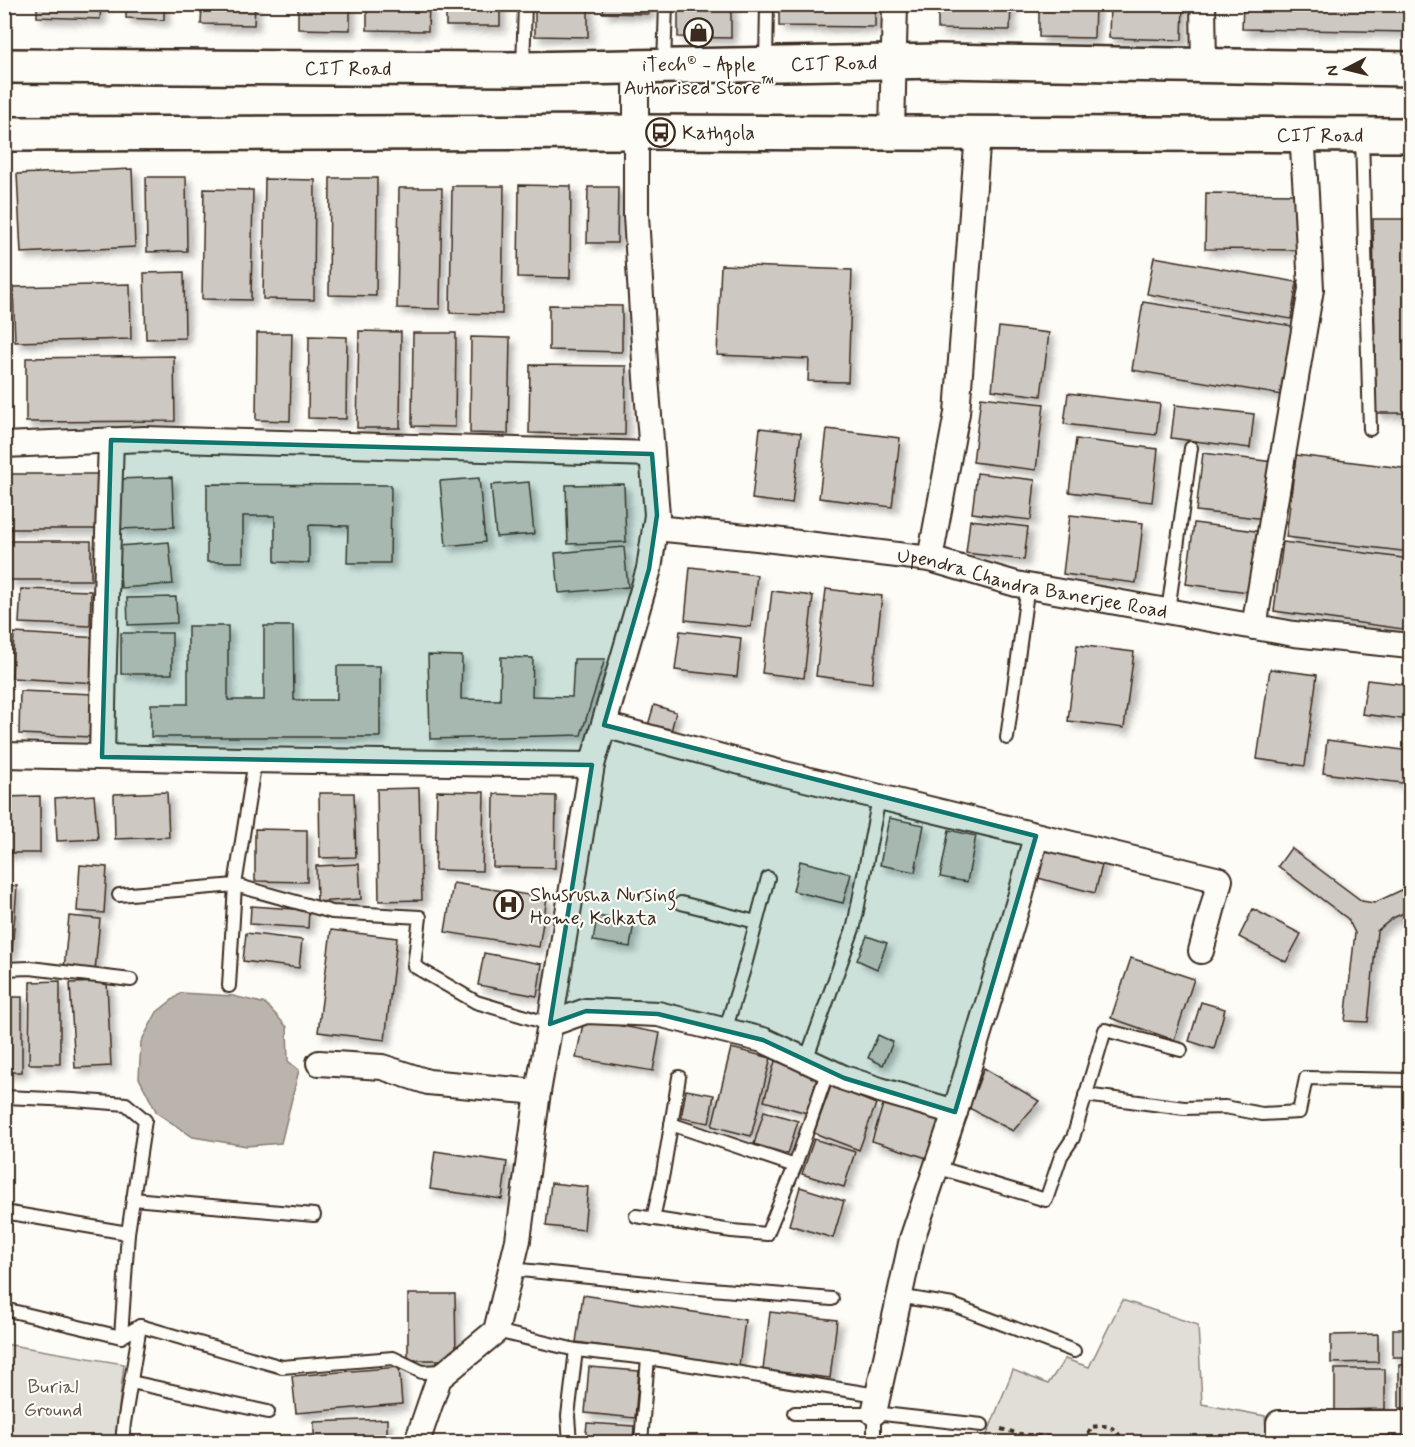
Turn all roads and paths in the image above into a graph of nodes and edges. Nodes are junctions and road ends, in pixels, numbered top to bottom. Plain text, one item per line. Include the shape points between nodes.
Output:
1 (525, 4) edge
2 (666, 4) edge
3 (767, 4) edge
4 (895, 4) edge
5 (1203, 4) edge
6 (894, 62) junction
7 (766, 65) junction
8 (4, 66) edge
9 (1204, 66) junction
10 (650, 67) junction
11 (523, 69) junction
12 (1410, 69) edge
13 (636, 132) junction
14 (892, 132) junction
15 (978, 133) junction
16 (4, 134) edge
17 (1302, 134) junction
18 (1362, 134) junction
19 (1410, 135) edge
20 (1370, 429) dead end
21 (111, 440) junction
22 (4, 445) edge
23 (1191, 448) dead end
24 (652, 454) junction
25 (655, 528) junction
26 (930, 559) junction
27 (1028, 585) junction
28 (1168, 611) junction
29 (1254, 627) junction
30 (1410, 646) edge
31 (604, 725) junction
32 (1007, 738) dead end
33 (4, 754) edge
34 (102, 757) junction
35 (255, 760) junction
36 (592, 765) junction
37 (879, 798) junction
38 (1036, 836) junction
39 (768, 878) dead end
40 (235, 885) junction
41 (119, 895) dead end
42 (681, 903) dead end
43 (756, 922) junction
44 (1201, 951) dead end
45 (4, 969) edge
46 (131, 980) dead end
47 (229, 986) dead end
48 (550, 1024) junction
49 (725, 1031) junction
50 (1180, 1050) dead end
51 (319, 1063) dead end
52 (817, 1065) junction
53 (679, 1077) dead end
54 (1410, 1080) edge
55 (538, 1092) junction
56 (1085, 1095) junction
57 (4, 1097) edge
58 (955, 1112) junction
59 (671, 1124) junction
60 (795, 1166) junction
61 (936, 1167) junction
62 (133, 1199) junction
63 (4, 1212) edge
64 (314, 1215) dead end
65 (636, 1216) dead end
66 (653, 1219) junction
67 (128, 1233) junction
68 (511, 1269) junction
69 (898, 1296) junction
70 (832, 1299) dead end
71 (4, 1309) edge
72 (140, 1326) junction
73 (496, 1331) junction
74 (121, 1337) junction
75 (576, 1350) junction
76 (1074, 1351) dead end
77 (648, 1358) junction
78 (448, 1371) junction
79 (131, 1382) junction
80 (876, 1404) junction
81 (268, 1412) dead end
82 (795, 1413) dead end
83 (1410, 1423) edge
84 (982, 1425) joint
85 (1084, 1442) edge
86 (122, 1443) edge
87 (417, 1443) edge
88 (570, 1443) edge
89 (641, 1443) edge
90 (874, 1443) edge
91 (1124, 1443) edge
92 (1280, 1443) edge

1 - 11 lane
2 - 10 lane
3 - 7 lane
4 - 6 street
5 - 9 street
6 - 7 main road, CIT Road
6 - 9 main road, CIT Road
6 - 14 street
7 - 10 main road, CIT Road
8 - 11 main road, CIT Road
9 - 12 main road, CIT Road
10 - 11 main road, CIT Road
10 - 13 street
13 - 14 main road, CIT Road
13 - 16 main road, CIT Road
13 - 24 street via 636,216
14 - 15 main road, CIT Road
15 - 17 main road, CIT Road
15 - 26 street via 957,413
17 - 18 main road, CIT Road
17 - 29 street via 1311,289
18 - 19 main road, CIT Road
18 - 20 lane
21 - 22 street
21 - 24 street
21 - 34 street
23 - 28 lane
24 - 25 street
25 - 26 street, Upendra Chandra Banerjee Road
25 - 31 street via 649,569
26 - 27 street, Upendra Chandra Banerjee Road
27 - 28 street, Upendra Chandra Banerjee Road
27 - 32 lane
28 - 29 street, Upendra Chandra Banerjee Road
29 - 30 street, Upendra Chandra Banerjee Road
31 - 36 street
31 - 37 street
33 - 34 street
34 - 35 street
35 - 36 street
35 - 40 lane
36 - 48 street
37 - 38 street
37 - 52 lane via 855,926
38 - 44 street via 1220,880
38 - 58 street
39 - 43 lane
40 - 41 lane
40 - 47 lane
40 - 48 lane via 332,912 420,917 414,966 476,1002
42 - 43 lane
43 - 49 lane
45 - 46 lane via 30,968
48 - 49 street via 586,1011 606,1011 658,1014
48 - 55 street
49 - 52 street via 763,1040
50 - 56 lane via 1105,1030
51 - 55 street via 382,1067 428,1082
52 - 58 street via 880,1090
52 - 60 lane
53 - 59 lane
54 - 56 lane via 1306,1078 1299,1112 1262,1114 1225,1107 1184,1108
55 - 68 street
56 - 61 lane via 1073,1138 1061,1156 1046,1200
57 - 62 lane via 126,1104 146,1120
58 - 61 street
59 - 60 lane
59 - 66 lane
60 - 66 lane via 767,1234
61 - 69 street
62 - 64 lane
62 - 67 lane
63 - 67 lane
65 - 66 lane
67 - 74 lane
68 - 70 lane
68 - 73 street
69 - 76 lane via 953,1305
69 - 80 street
71 - 74 lane
72 - 74 lane
72 - 78 lane via 282,1366 393,1358 422,1372
72 - 79 lane
73 - 75 lane
73 - 78 street
75 - 77 lane
75 - 88 lane via 568,1416
77 - 80 lane
77 - 89 lane
78 - 87 street via 439,1378
79 - 81 lane
79 - 86 lane
80 - 82 lane
80 - 84 lane
80 - 90 lane
83 - 92 street via 1279,1423
84 - 85 path
85 - 91 path via 1092,1427 1107,1425 1117,1431

